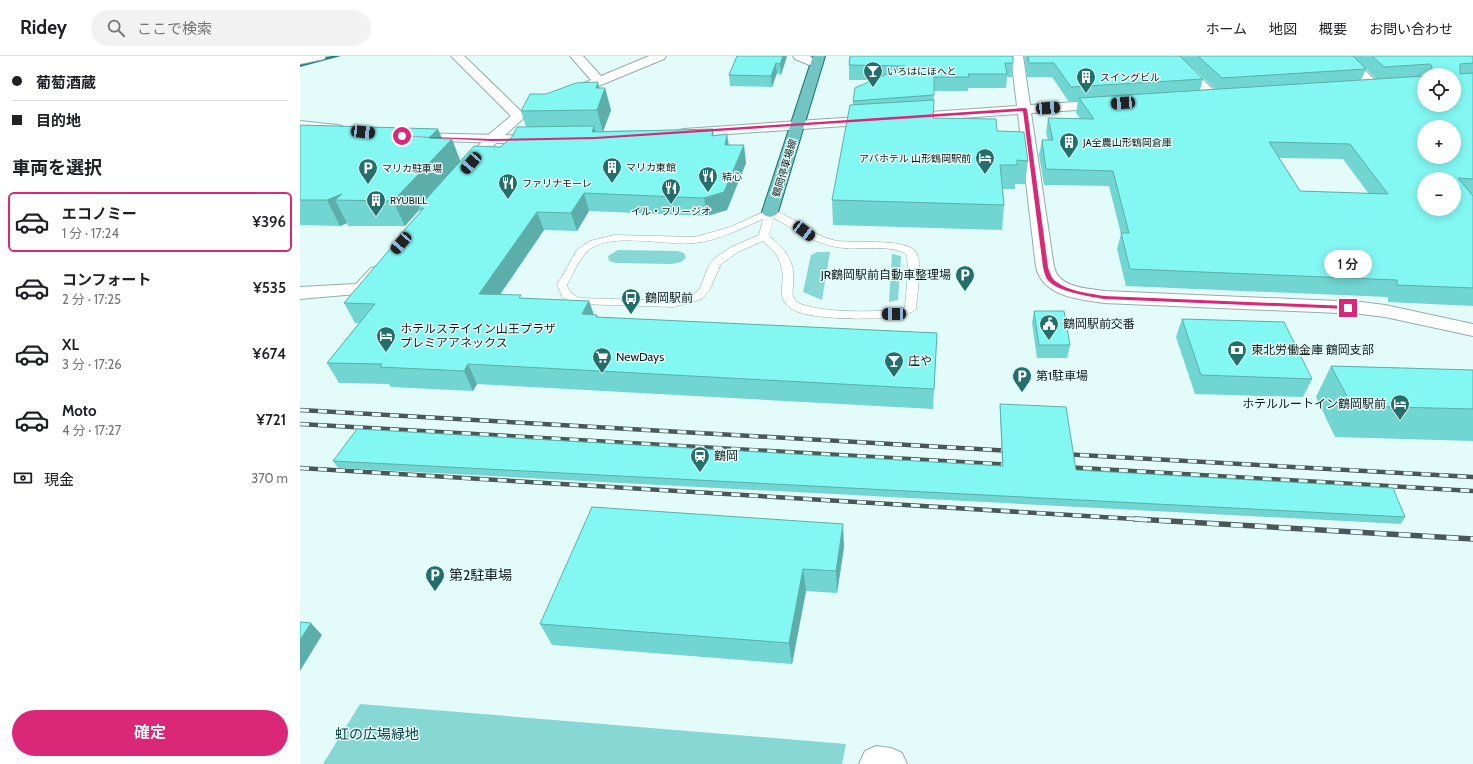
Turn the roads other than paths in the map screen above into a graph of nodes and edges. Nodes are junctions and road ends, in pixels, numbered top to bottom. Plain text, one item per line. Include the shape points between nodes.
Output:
1 (320, 56) edge
2 (457, 56) edge
3 (576, 56) edge
4 (660, 56) edge
5 (799, 56) edge
6 (1017, 56) edge
7 (1171, 56) edge
8 (1343, 56) edge
9 (300, 60) edge
10 (818, 60) edge
11 (598, 81) junction
12 (1388, 86) edge
13 (1374, 87) junction
14 (1358, 88) edge
15 (1228, 96) edge
16 (1213, 97) junction
17 (1197, 98) edge
18 (555, 100) edge
19 (1119, 103) edge
20 (1025, 109) junction
21 (533, 110) edge
22 (519, 116) junction
23 (300, 125) edge
24 (798, 125) junction
25 (348, 130) edge
26 (672, 134) edge
27 (402, 136) edge
28 (491, 140) junction
29 (550, 140) edge
30 (455, 182) edge
31 (770, 212) junction
32 (764, 237) junction
33 (387, 260) edge
34 (300, 293) edge
35 (1473, 330) edge
36 (875, 764) edge
37 (891, 764) edge

1 - 9 street
2 - 22 street
3 - 11 street
4 - 11 street
5 - 10 street
6 - 20 street
7 - 16 street
8 - 13 street
10 - 24 main road, 鶴岡停車場線
11 - 18 street
12 - 13 street
13 - 14 street
15 - 16 street
16 - 17 street
19 - 20 street
20 - 24 street
20 - 35 street via 1045,267 1050,279 1060,286 1078,293 1104,297 1361,308
21 - 22 street
22 - 28 street
23 - 25 street
24 - 26 street
24 - 31 main road, 鶴岡停車場線
27 - 28 street
28 - 29 street
28 - 30 street
31 - 32 lane
31 - 32 lane via 823,242 909,250 913,264 910,309 903,313 885,314 818,312 796,307 789,301 787,294 789,269 785,257
31 - 32 lane via 734,229 695,240 614,238 596,241 584,247 579,254 562,285 563,292 578,301 674,304 687,301 698,297 705,290 714,265 719,260 743,245
33 - 34 street via 361,289
36 - 37 street

